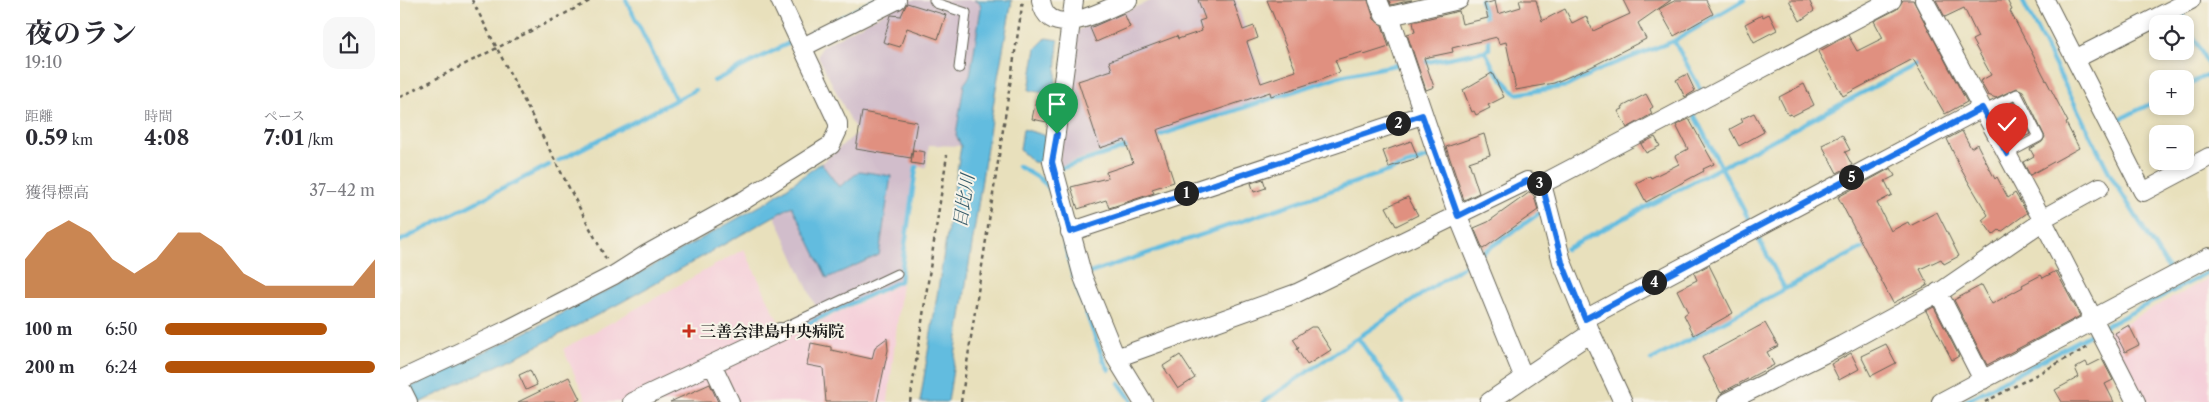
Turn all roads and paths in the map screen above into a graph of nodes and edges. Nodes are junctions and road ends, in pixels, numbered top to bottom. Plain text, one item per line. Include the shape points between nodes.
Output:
1 (472, 0) edge
2 (592, 0) edge
3 (780, 0) edge
4 (897, 0) edge
5 (934, 0) edge
6 (1023, 0) edge
7 (1041, 0) edge
8 (1074, 0) edge
9 (1128, 0) edge
10 (1378, 0) edge
11 (1459, 0) edge
12 (1892, 0) edge
13 (1924, 0) edge
14 (2045, 0) edge
15 (2191, 0) edge
16 (1390, 16) junction
17 (1070, 23) junction
18 (803, 47) junction
19 (497, 48) junction
20 (2075, 59) junction
21 (959, 68) dead end
22 (400, 97) edge
23 (1983, 109) junction
24 (1422, 115) junction
25 (2007, 154) junction
26 (946, 155) dead end
27 (2209, 157) edge
28 (1542, 184) junction
29 (2100, 188) dead end
30 (1458, 216) junction
31 (2042, 220) junction
32 (1070, 232) junction
33 (2209, 257) edge
34 (897, 274) dead end
35 (614, 275) junction
36 (1938, 292) junction
37 (1588, 326) junction
38 (2097, 328) junction
39 (780, 332) joint
40 (1116, 358) junction
41 (712, 364) junction
42 (1524, 378) junction
43 (1983, 380) junction
44 (402, 389) edge
45 (2131, 400) edge
46 (632, 402) edge
47 (730, 402) edge
48 (910, 402) edge
49 (961, 402) edge
50 (1143, 402) edge
51 (1489, 402) edge
52 (1623, 402) edge
53 (1727, 402) edge
54 (1941, 402) edge
55 (1985, 402) edge

1 - 19 path
2 - 19 path
3 - 18 street
4 - 18 street
5 - 21 lane via 966,14
6 - 49 path
7 - 17 street via 1045,13 1054,21
8 - 17 street
9 - 17 street
10 - 16 street via 1384,15
11 - 16 street
12 - 28 street
13 - 23 street
14 - 20 street
15 - 20 street
16 - 24 street
17 - 32 street via 1052,162
18 - 35 street via 838,123 831,145 753,195
19 - 22 path
19 - 35 path
20 - 27 street via 2142,192
23 - 25 street
23 - 25 lane via 2017,94 2039,137
23 - 37 street
24 - 30 street
24 - 32 street
25 - 31 street
26 - 48 path
28 - 30 street via 1527,181
28 - 37 street via 1562,262
29 - 31 street
30 - 40 street via 1296,293
30 - 42 street
31 - 36 street
31 - 38 street
32 - 40 street via 1083,277
33 - 38 street via 2164,280
34 - 39 lane via 781,328
35 - 44 street
36 - 43 street
36 - 53 street via 1842,345
37 - 42 street
37 - 52 street
38 - 43 street
38 - 45 street
38 - 55 path
39 - 41 street
40 - 50 street
41 - 46 street
41 - 47 street
42 - 51 street
43 - 54 street

